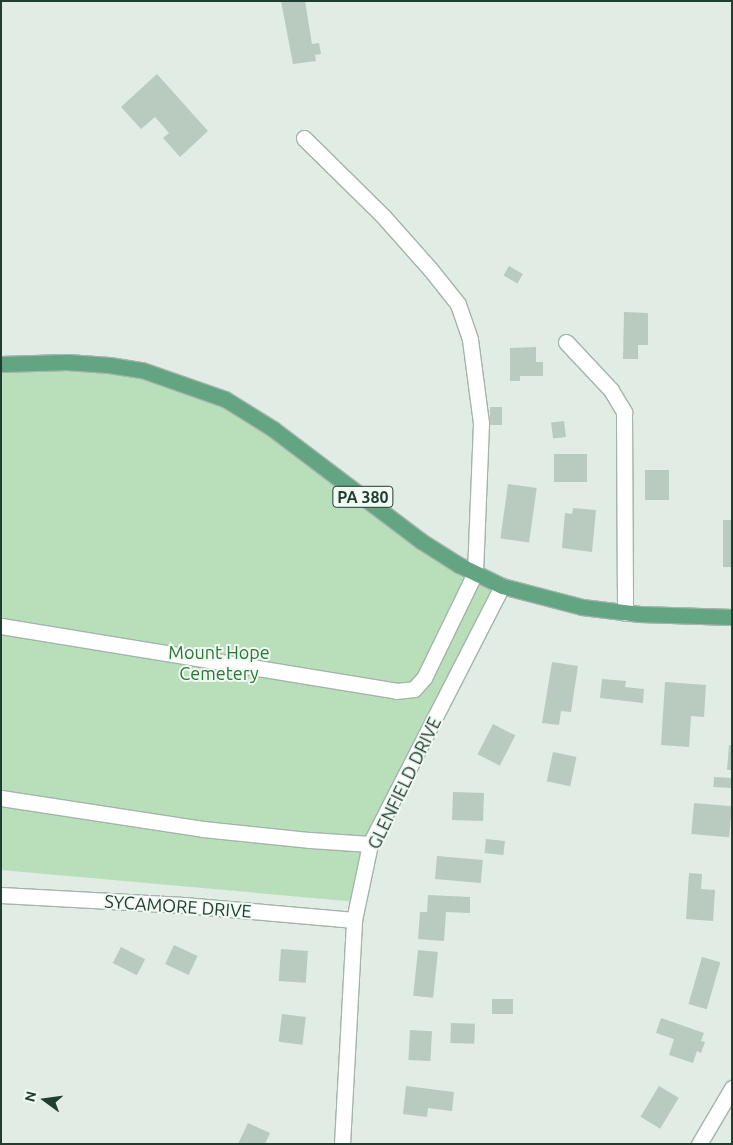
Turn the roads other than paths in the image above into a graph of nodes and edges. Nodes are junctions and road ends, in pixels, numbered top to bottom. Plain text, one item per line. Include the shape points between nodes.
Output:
1 (304, 138) dead end
2 (566, 342) dead end
3 (1, 364) edge
4 (475, 572) junction
5 (502, 586) junction
6 (625, 613) junction
7 (732, 618) edge
8 (1, 626) edge
9 (1, 798) edge
10 (370, 844) junction
11 (1, 895) edge
12 (354, 920) junction
13 (732, 1088) edge
14 (342, 1144) edge
15 (699, 1144) edge

1 - 4 street via 389,223 458,304 470,339 481,423
2 - 6 street via 611,390 624,412
3 - 4 main road, PA 380 via 67,362 117,366 142,370 225,399 273,429 421,541
4 - 5 main road, PA 380
4 - 8 street via 424,678 414,689 396,691
5 - 6 main road, PA 380 via 582,607
5 - 10 street, GLENFIELD DRIVE
6 - 7 main road, PA 380
9 - 10 street via 203,829
10 - 12 street, GLENFIELD DRIVE
11 - 12 street, SYCAMORE DRIVE via 184,905
12 - 14 street, GLENFIELD DRIVE
13 - 15 street

